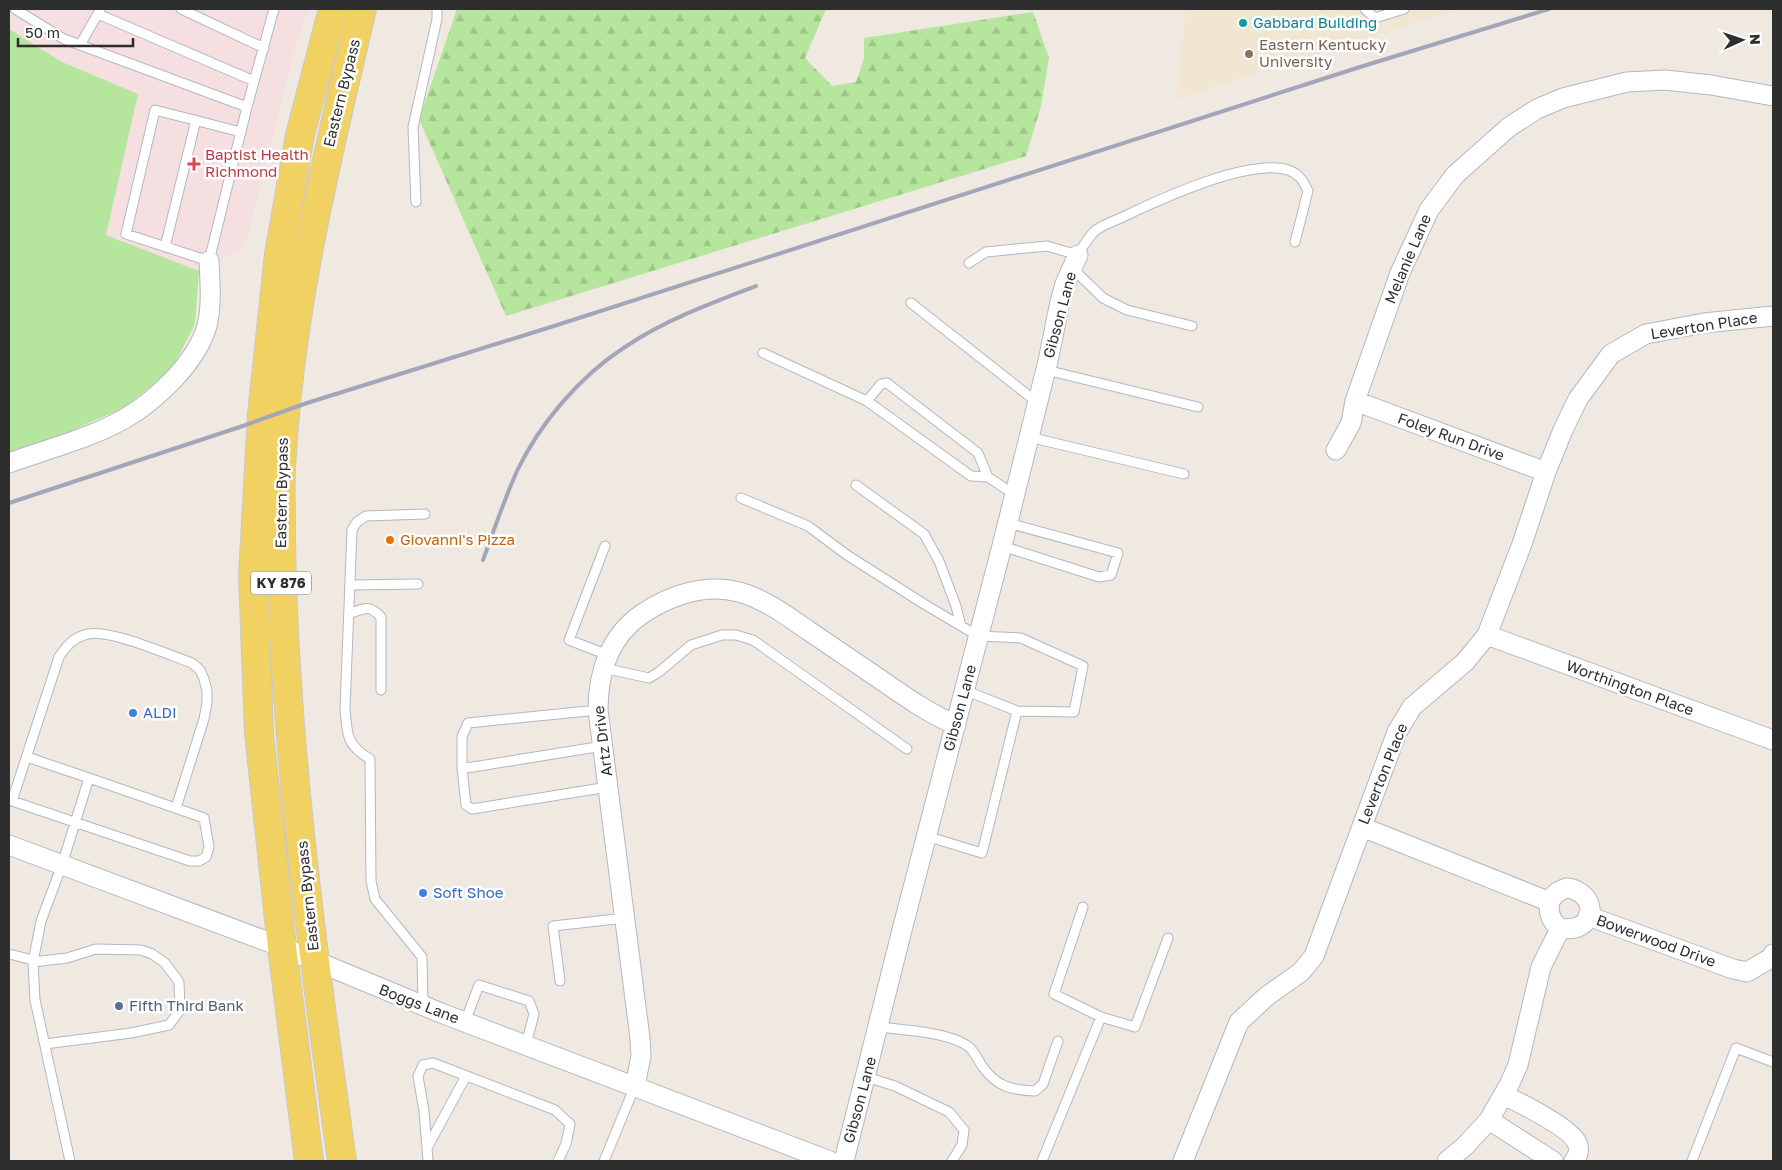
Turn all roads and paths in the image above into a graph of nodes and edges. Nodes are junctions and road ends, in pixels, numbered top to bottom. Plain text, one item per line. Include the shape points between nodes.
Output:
1 (16, 9) edge
2 (181, 9) edge
3 (274, 9) edge
4 (333, 9) edge
5 (362, 9) edge
6 (437, 9) edge
7 (1365, 9) edge
8 (1404, 9) edge
9 (99, 11) edge
10 (80, 45) junction
11 (264, 48) junction
12 (254, 81) junction
13 (1773, 96) edge
14 (247, 107) junction
15 (196, 120) junction
16 (241, 132) junction
17 (416, 202) dead end
18 (1295, 242) dead end
19 (165, 247) junction
20 (209, 261) junction
21 (1075, 262) junction
22 (969, 263) dead end
23 (911, 303) dead end
24 (1773, 316) edge
25 (1192, 326) dead end
26 (763, 353) dead end
27 (1046, 370) junction
28 (867, 401) junction
29 (1355, 401) junction
30 (1038, 403) junction
31 (1198, 407) dead end
32 (1029, 438) junction
33 (1336, 450) dead end
34 (9, 463) edge
35 (1546, 472) junction
36 (1184, 474) dead end
37 (988, 477) junction
38 (856, 485) dead end
39 (1015, 495) junction
40 (741, 498) dead end
41 (425, 514) dead end
42 (1008, 523) junction
43 (605, 546) dead end
44 (1002, 546) junction
45 (418, 584) dead end
46 (350, 585) junction
47 (349, 614) junction
48 (961, 626) junction
49 (1487, 635) junction
50 (978, 636) junction
51 (606, 661) junction
52 (381, 690) dead end
53 (964, 690) junction
54 (598, 710) junction
55 (1017, 711) junction
56 (956, 725) junction
57 (1773, 740) edge
58 (603, 746) junction
59 (907, 749) dead end
60 (27, 757) junction
61 (462, 768) junction
62 (89, 778) junction
63 (608, 787) junction
64 (176, 808) junction
65 (75, 822) junction
66 (1362, 827) junction
67 (926, 836) junction
68 (9, 845) edge
69 (62, 865) junction
70 (1550, 902) junction
71 (1083, 907) dead end
72 (1588, 916) junction
73 (625, 918) junction
74 (1560, 928) junction
75 (1168, 938) dead end
76 (282, 947) junction
77 (9, 954) edge
78 (1773, 954) edge
79 (33, 961) junction
80 (315, 962) junction
81 (560, 981) dead end
82 (423, 1005) junction
83 (1101, 1017) junction
84 (465, 1022) junction
85 (879, 1027) junction
86 (1058, 1041) dead end
87 (45, 1044) junction
88 (526, 1045) junction
89 (1773, 1062) edge
90 (466, 1076) junction
91 (866, 1077) junction
92 (635, 1086) junction
93 (1504, 1095) junction
94 (1489, 1120) junction
95 (427, 1148) junction
96 (70, 1161) edge
97 (309, 1161) edge
98 (342, 1161) edge
99 (428, 1161) edge
100 (558, 1161) edge
101 (604, 1161) edge
102 (830, 1161) edge
103 (844, 1161) edge
104 (952, 1161) edge
105 (1042, 1161) edge
106 (1183, 1161) edge
107 (1447, 1161) edge
108 (1553, 1161) edge
109 (1574, 1161) edge
110 (1692, 1161) edge

1 - 10 lane via 64,39
2 - 11 lane
3 - 11 lane
4 - 76 main road, Eastern Bypass / KY 876 via 298,144 280,254 262,414 253,575 258,724
5 - 80 main road, Eastern Bypass / KY 876 via 303,271 286,392 280,471 281,589 290,737
6 - 17 lane via 413,127
7 - 8 lane via 1375,18
9 - 10 lane
9 - 12 lane
10 - 14 lane
11 - 12 lane
12 - 14 lane
13 - 29 street, Melanie Lane via 1674,81 1627,82 1563,98 1537,109 1509,127 1455,174 1429,210 1400,273
14 - 16 lane
15 - 16 lane
15 - 19 lane
15 - 19 lane via 155,110 126,234
16 - 20 lane
18 - 21 lane via 1308,190 1302,177 1288,170 1245,170 1170,194 1097,230 1086,240
19 - 20 lane
20 - 34 street via 207,325 193,357 170,383 144,406 113,425
21 - 22 lane via 1047,246 986,252
21 - 25 lane via 1103,298 1127,310
21 - 27 street, Gibson Lane via 1060,302
23 - 30 lane
24 - 35 street, Leverton Place via 1704,323 1646,334 1611,354 1578,398
26 - 28 lane
27 - 30 street, Gibson Lane
27 - 31 lane
28 - 37 lane via 971,476
28 - 37 lane via 881,384 887,383 978,453
29 - 33 street, Melanie Lane via 1351,423
29 - 35 street, Foley Run Drive
30 - 32 street, Gibson Lane
32 - 36 lane
32 - 39 street, Gibson Lane
35 - 49 street, Leverton Place
37 - 39 lane
38 - 48 lane via 924,534 940,561
39 - 42 street, Gibson Lane
40 - 48 lane via 808,526 847,555
41 - 46 lane via 366,516 357,522 352,530
42 - 44 street, Gibson Lane
42 - 44 lane via 1118,554 1111,575 1099,577
43 - 51 lane via 569,640
44 - 50 street, Gibson Lane
45 - 46 lane
46 - 47 lane
47 - 52 lane via 366,608 374,609 382,617
47 - 82 lane via 346,731 353,747 370,759 371,881 375,899 422,957
48 - 50 lane
49 - 57 street, Worthington Place
49 - 66 street, Leverton Place via 1465,662 1412,707 1397,732
50 - 53 street, Gibson Lane
50 - 55 lane via 1021,638 1083,666 1074,712
51 - 54 street, Artz Drive via 598,693
51 - 56 street, Artz Drive via 624,630 668,599 704,590 738,592 768,604 934,715
51 - 59 lane via 649,678 690,645 722,635 736,635 753,640
53 - 55 lane
53 - 56 street, Gibson Lane
54 - 58 street, Artz Drive
54 - 61 lane via 468,723 462,737
55 - 67 lane via 982,853
56 - 67 street, Gibson Lane
58 - 61 lane
58 - 63 street, Artz Drive
60 - 62 lane
60 - 64 lane via 59,657 67,644 90,634 116,636 192,663 204,679 207,691 204,719
60 - 65 lane via 12,800
61 - 63 lane via 466,805 472,809
62 - 64 lane
62 - 65 lane
63 - 73 street, Artz Drive
64 - 65 lane via 204,818 209,847 206,857 199,861 190,861
65 - 69 lane
66 - 70 street
66 - 106 street, Leverton Place via 1314,956 1301,972 1267,996 1240,1022
67 - 85 street, Gibson Lane
68 - 69 street, Boggs Lane
69 - 76 street, Boggs Lane
69 - 79 lane via 41,921
70 - 72 street via 1560,890 1579,891 1588,900
70 - 74 street via 1551,918
71 - 83 lane via 1054,994
72 - 74 street, Bowerwood Drive via 1580,926
72 - 78 street, Bowerwood Drive via 1747,972
73 - 81 lane via 553,926
73 - 92 street, Artz Drive via 640,1038 641,1056
74 - 93 street via 1541,967 1518,1065
75 - 83 lane via 1135,1027
76 - 80 street, Boggs Lane
76 - 97 main road, Eastern Bypass / KY 876
77 - 79 lane
79 - 87 lane via 35,1000
79 - 87 lane via 67,958 96,949 141,950 165,963 178,982 180,1010 168,1025
80 - 82 street, Boggs Lane
80 - 98 main road, Eastern Bypass / KY 876
82 - 84 street, Boggs Lane
83 - 105 lane
84 - 88 street, Boggs Lane
84 - 88 lane via 479,985 529,1001 534,1014
85 - 86 lane via 950,1037 970,1047 996,1082 1015,1090 1035,1091 1043,1084
85 - 91 street, Gibson Lane
87 - 96 lane
88 - 92 street, Boggs Lane
89 - 110 lane via 1736,1048
90 - 95 lane
90 - 95 lane via 433,1063 423,1065 418,1076
90 - 100 lane via 555,1110 570,1124
91 - 103 street, Gibson Lane
91 - 104 lane via 895,1086 949,1112 964,1130 962,1145
92 - 101 lane
92 - 102 street, Boggs Lane
93 - 94 street
93 - 109 street via 1569,1134 1578,1145
94 - 107 street
94 - 108 street
95 - 99 lane

